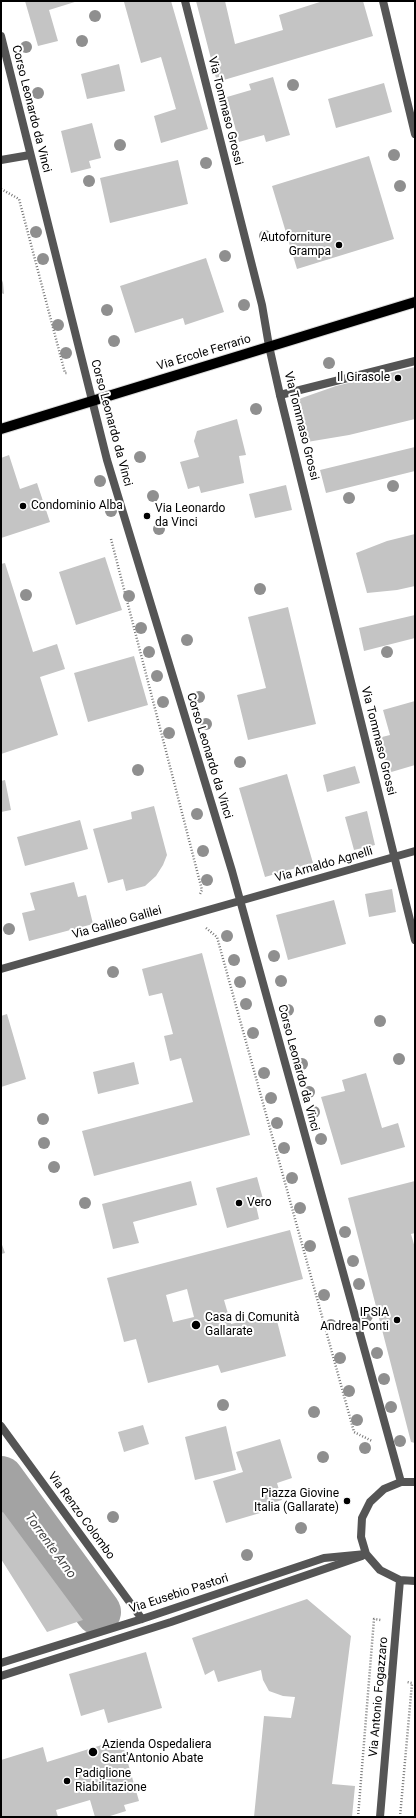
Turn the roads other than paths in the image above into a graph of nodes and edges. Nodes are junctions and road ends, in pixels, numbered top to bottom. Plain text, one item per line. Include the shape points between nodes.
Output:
1 (185, 1) edge
2 (383, 1) edge
3 (1, 36) edge
4 (415, 134) edge
5 (30, 155) junction
6 (1, 160) edge
7 (415, 302) edge
8 (269, 346) junction
9 (415, 361) edge
10 (280, 395) junction
11 (92, 401) junction
12 (1, 429) edge
13 (415, 851) edge
14 (395, 857) junction
15 (240, 901) junction
16 (415, 940) edge
17 (1, 969) edge
18 (1, 1426) edge
19 (401, 1482) junction
20 (415, 1482) edge
21 (366, 1554) junction
22 (400, 1580) junction
23 (415, 1581) edge
24 (142, 1619) junction
25 (1, 1662) edge
26 (1, 1676) edge
27 (380, 1817) edge

1 - 8 street, Via Tommaso Grossi via 262,305
2 - 4 street
3 - 5 street, Corso Leonardo da Vinci
5 - 6 street
5 - 11 street, Corso Leonardo da Vinci
7 - 8 main road, Via Ercole Ferrario
8 - 10 street, Via Tommaso Grossi
8 - 11 main road, Via Ercole Ferrario
9 - 10 street
10 - 14 street, Via Tommaso Grossi
11 - 12 main road, Via Ercole Ferrario
11 - 15 street, Corso Leonardo da Vinci via 107,460
13 - 14 street, Via Arnaldo Agnelli
14 - 15 street, Via Arnaldo Agnelli
14 - 16 street, Via Tommaso Grossi
15 - 17 street, Via Galileo Galilei
15 - 19 street, Corso Leonardo da Vinci
18 - 24 street, Via Renzo Colombo
19 - 20 street
19 - 21 street via 384,1489 370,1502 362,1518 361,1537
21 - 22 street via 380,1570
21 - 24 street, Via Eusebio Pastori via 324,1558
21 - 26 street via 171,1622
22 - 23 street
22 - 27 street, Via Antonio Fogazzaro
24 - 25 street, Via Eusebio Pastori

